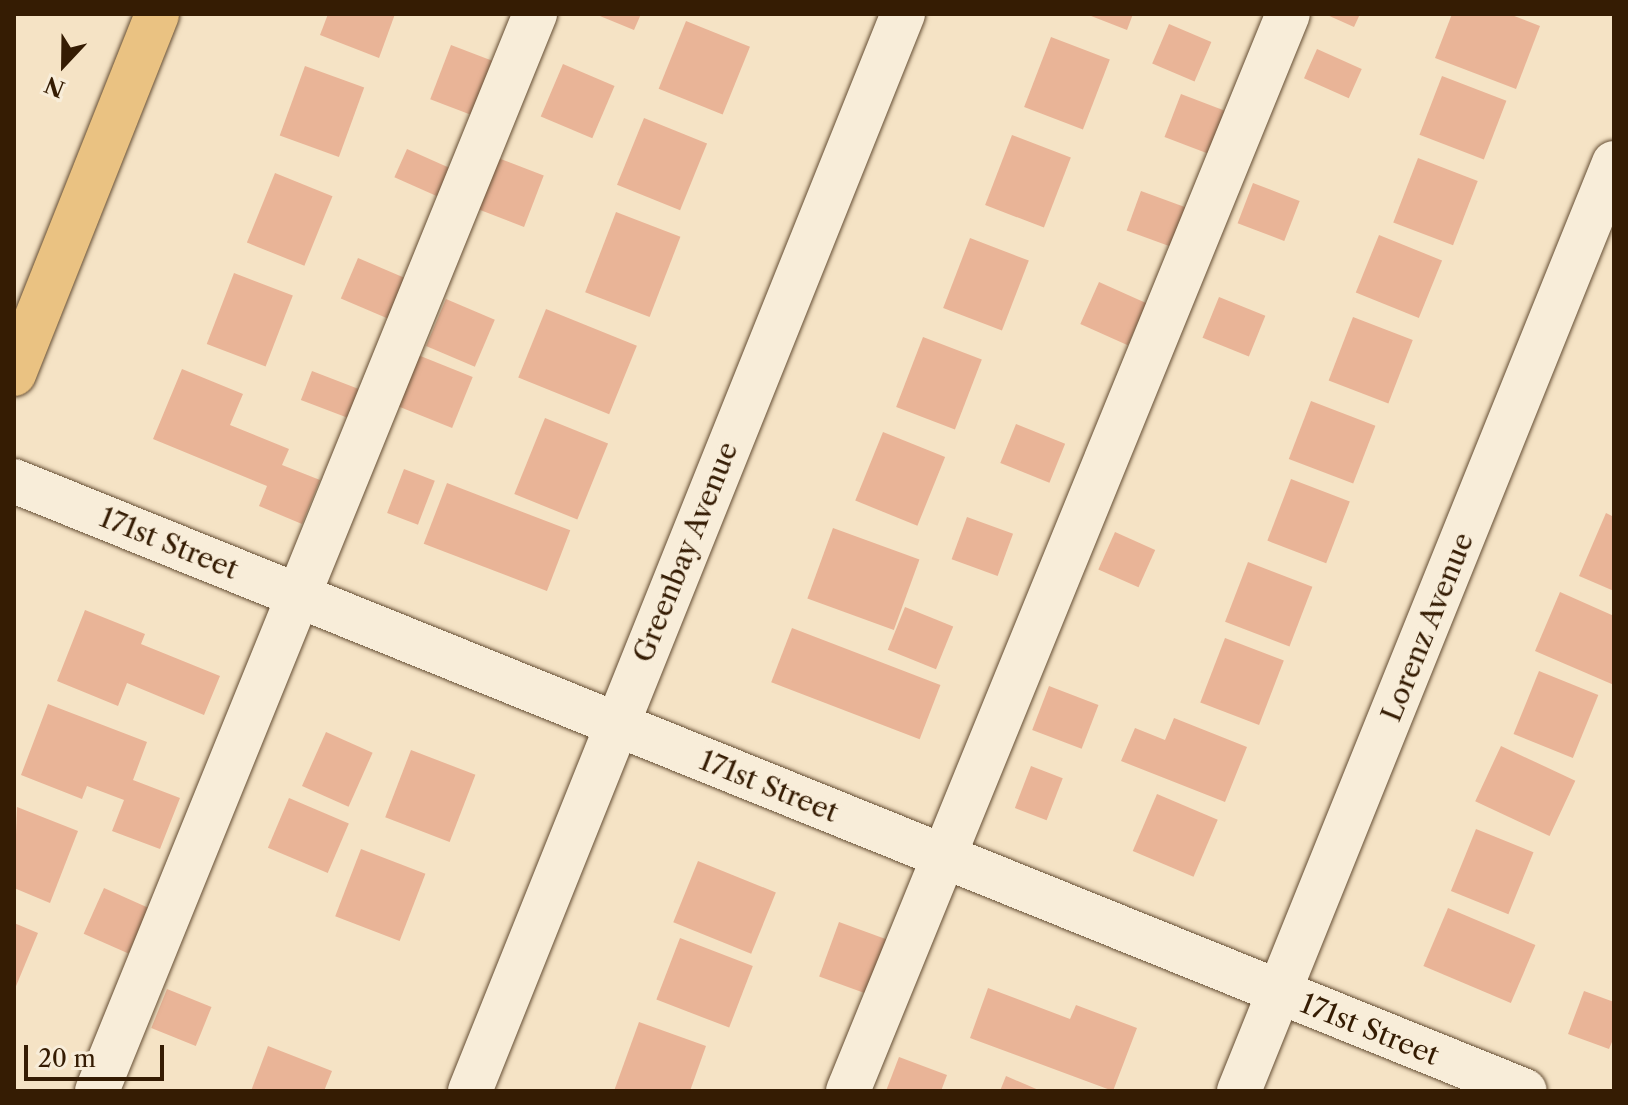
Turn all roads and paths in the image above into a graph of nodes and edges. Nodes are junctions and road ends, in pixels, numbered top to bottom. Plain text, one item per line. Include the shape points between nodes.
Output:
1 (157, 14) edge
2 (535, 14) edge
3 (903, 14) edge
4 (1288, 14) edge
5 (1614, 163) edge
6 (14, 374) edge
7 (14, 481) edge
8 (298, 595) junction
9 (615, 723) junction
10 (943, 856) junction
11 (1279, 992) junction
12 (97, 1091) edge
13 (470, 1091) edge
14 (848, 1091) edge
15 (1239, 1091) edge
16 (1525, 1091) edge

1 - 6 main road
2 - 8 street
3 - 9 street, Greenbay Avenue
4 - 10 street
5 - 11 street, Lorenz Avenue
7 - 8 street, 171st Street
8 - 9 street, 171st Street
8 - 12 street
9 - 10 street, 171st Street
9 - 13 street, Greenbay Avenue
10 - 11 street, 171st Street
10 - 14 street
11 - 15 street, Lorenz Avenue
11 - 16 street, 171st Street

